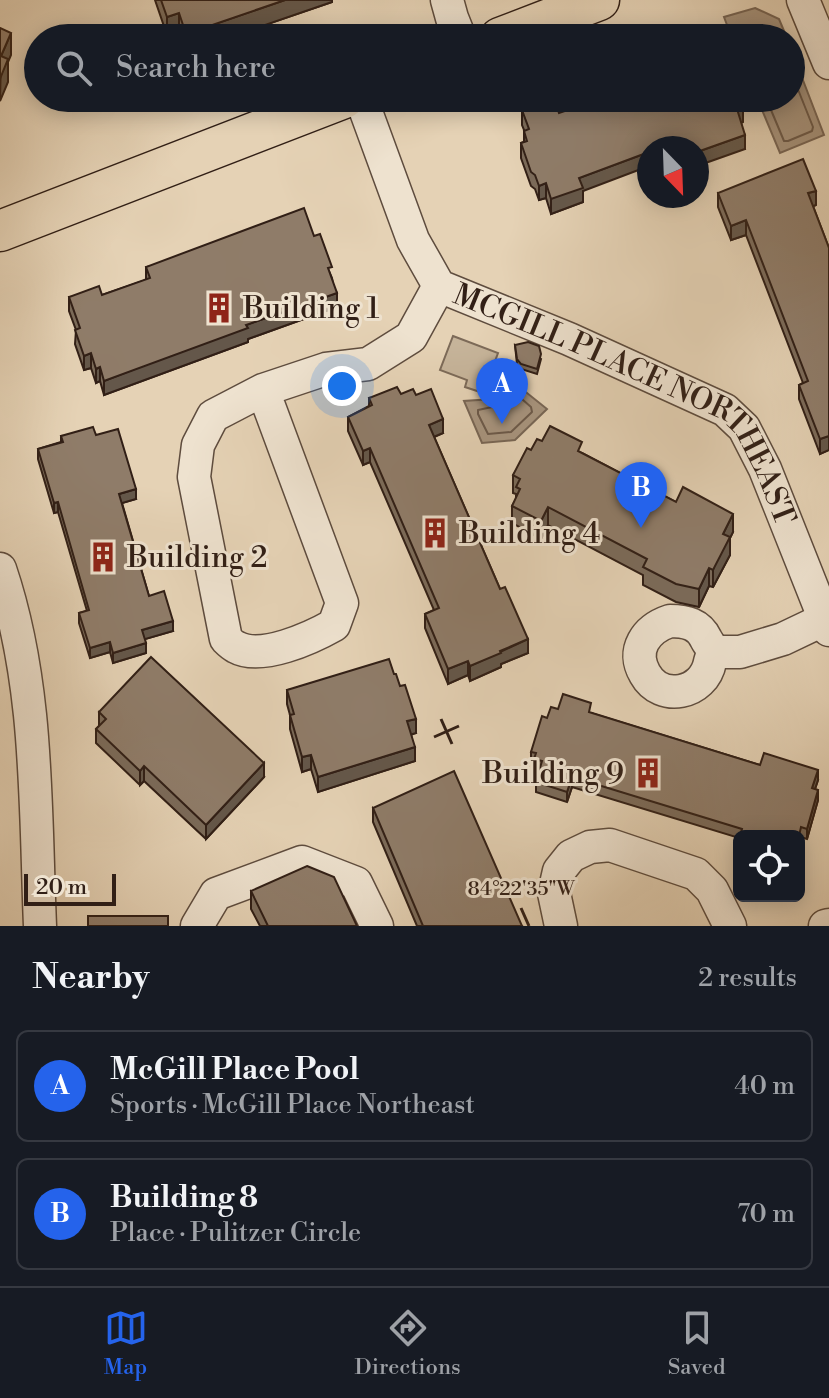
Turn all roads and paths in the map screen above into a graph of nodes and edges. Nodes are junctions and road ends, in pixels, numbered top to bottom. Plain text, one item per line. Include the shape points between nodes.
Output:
1 (447, 0) edge
2 (599, 0) edge
3 (803, 0) edge
4 (454, 24) edge
5 (536, 24) edge
6 (829, 63) edge
7 (308, 112) edge
8 (366, 112) edge
9 (0, 231) edge
10 (439, 286) junction
11 (263, 390) junction
12 (0, 569) edge
13 (827, 624) edge
14 (713, 652) dead end
15 (40, 926) edge
16 (197, 926) edge
17 (377, 926) edge
18 (561, 926) edge
19 (730, 926) edge

1 - 4 street
2 - 5 main road
3 - 6 street
7 - 9 main road
8 - 10 street, MCGILL PLACE NORTHEAST via 413,240
10 - 11 street, MCGILL PLACE NORTHEAST via 411,337 368,364 326,369
10 - 13 street, MCGILL PLACE NORTHEAST via 725,410 744,428 765,469
11 - 11 street, MCGILL PLACE NORTHEAST via 342,603 334,625 317,635 259,651 237,648 226,639 194,477 198,445 213,416
12 - 15 street via 31,713
13 - 14 street via 740,652
16 - 17 street via 216,894 302,862 356,883
18 - 19 street via 554,893 559,871 571,856 610,845 696,874 712,890

